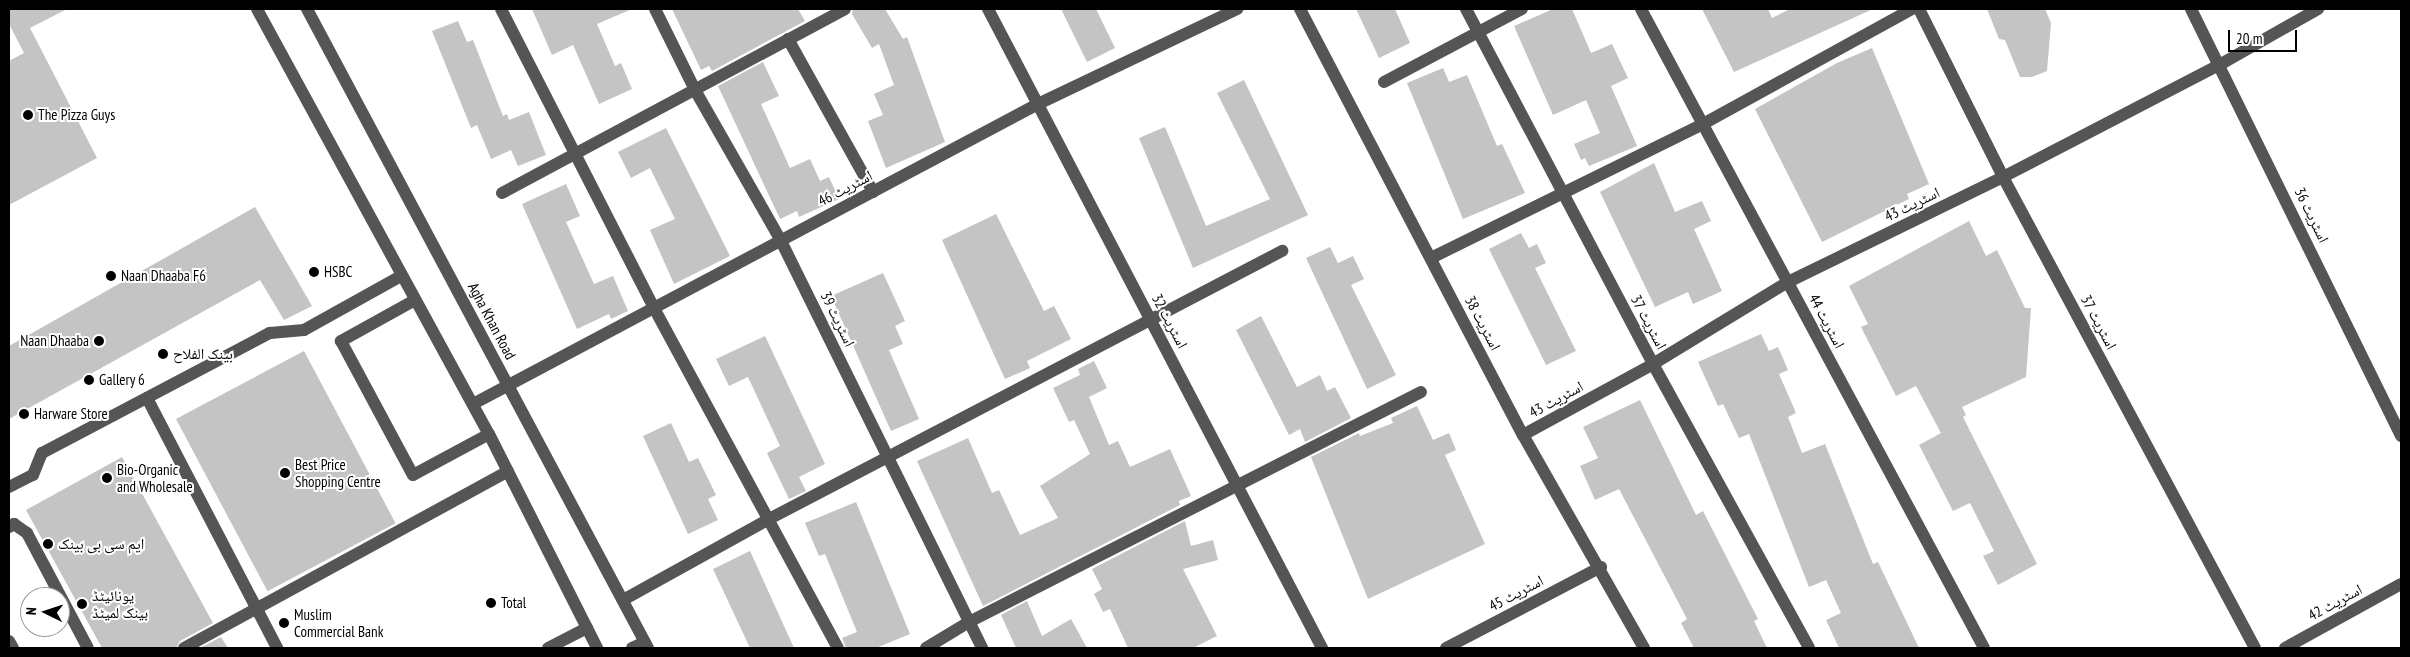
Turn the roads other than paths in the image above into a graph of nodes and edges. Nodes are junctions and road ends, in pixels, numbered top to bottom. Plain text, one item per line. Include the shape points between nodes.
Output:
1 (257, 9) edge
2 (307, 9) edge
3 (501, 9) edge
4 (655, 9) edge
5 (845, 9) edge
6 (988, 9) edge
7 (1237, 9) edge
8 (1300, 9) edge
9 (1466, 9) edge
10 (1522, 9) edge
11 (1640, 9) edge
12 (1912, 9) edge
13 (1919, 9) edge
14 (2191, 9) edge
15 (2318, 9) edge
16 (1478, 31) junction
17 (788, 40) junction
18 (2221, 64) junction
19 (1384, 82) dead end
20 (695, 90) junction
21 (1038, 104) junction
22 (1703, 124) junction
23 (574, 151) junction
24 (2003, 177) junction
25 (872, 192) junction
26 (502, 193) dead end
27 (1563, 193) junction
28 (781, 241) junction
29 (1282, 251) dead end
30 (1431, 258) junction
31 (401, 276) junction
32 (1788, 282) junction
33 (415, 300) junction
34 (654, 308) junction
35 (1151, 320) junction
36 (1652, 364) junction
37 (508, 386) junction
38 (1421, 392) dead end
39 (147, 398) junction
40 (473, 404) junction
41 (489, 434) junction
42 (1523, 435) junction
43 (2401, 436) edge
44 (889, 458) junction
45 (508, 472) junction
46 (1237, 485) junction
47 (9, 487) edge
48 (770, 518) junction
49 (9, 527) edge
50 (1601, 567) junction
51 (2401, 584) edge
52 (623, 600) junction
53 (256, 609) junction
54 (969, 622) junction
55 (587, 628) junction
56 (9, 641) edge
57 (647, 645) edge
58 (13, 648) edge
59 (88, 648) edge
60 (184, 648) edge
61 (277, 648) edge
62 (548, 648) edge
63 (597, 648) edge
64 (632, 648) edge
65 (838, 648) edge
66 (926, 648) edge
67 (982, 648) edge
68 (1322, 648) edge
69 (1446, 648) edge
70 (1644, 648) edge
71 (1809, 648) edge
72 (1984, 648) edge
73 (2255, 648) edge
74 (2285, 648) edge

1 - 31 street
2 - 37 street, Agha Khan Road
3 - 23 street
4 - 20 street, اسٹریٹ 39
5 - 17 street
6 - 21 street, اسٹریٹ 32
7 - 21 street, اسٹریٹ 46
8 - 30 street, اسٹریٹ 38
9 - 16 street, اسٹریٹ 37
10 - 16 street
11 - 22 street, اسٹریٹ 44
12 - 22 street
13 - 24 street, اسٹریٹ 37
14 - 18 street, اسٹریٹ 36
15 - 18 street, اسٹریٹ 43
16 - 19 street
16 - 27 street, اسٹریٹ 37
17 - 20 street
17 - 25 street
18 - 24 street, اسٹریٹ 43
18 - 43 street, اسٹریٹ 36
20 - 23 street
20 - 28 street, اسٹریٹ 39
21 - 25 street, اسٹریٹ 46
21 - 35 street, اسٹریٹ 32
22 - 27 street
22 - 32 street, اسٹریٹ 44
23 - 26 street
23 - 34 street
24 - 32 street, اسٹریٹ 43
24 - 73 street, اسٹریٹ 37
25 - 28 street, اسٹریٹ 46
27 - 30 street
27 - 36 street, اسٹریٹ 37
28 - 34 street, اسٹریٹ 46
28 - 44 street, اسٹریٹ 39
29 - 35 street
30 - 42 street, اسٹریٹ 38
31 - 33 street
31 - 39 street via 304,330 270,334
32 - 36 street, اسٹریٹ 43
32 - 72 street, اسٹریٹ 44
33 - 40 street
33 - 41 street via 341,341 413,475
34 - 37 street, اسٹریٹ 46
34 - 48 street
35 - 44 street
35 - 46 street, اسٹریٹ 32
36 - 42 street, اسٹریٹ 43
36 - 71 street, اسٹریٹ 37
37 - 40 street, اسٹریٹ 46
37 - 52 street, Agha Khan Road
38 - 46 street
39 - 47 street via 42,453 33,474
39 - 53 street
40 - 41 street
41 - 45 street
42 - 50 street, اسٹریٹ 38
44 - 48 street
44 - 54 street, اسٹریٹ 39
45 - 53 street
45 - 55 street
46 - 54 street
46 - 68 street, اسٹریٹ 32
48 - 52 street
48 - 65 street
49 - 59 street via 14,524 27,533
50 - 69 street, اسٹریٹ 45
50 - 70 street, اسٹریٹ 38
51 - 74 street, اسٹریٹ 42
52 - 57 street, Agha Khan Road
53 - 60 street
53 - 61 street
54 - 66 street
54 - 67 street, اسٹریٹ 39
55 - 62 street
55 - 63 street
56 - 58 street
57 - 64 street

